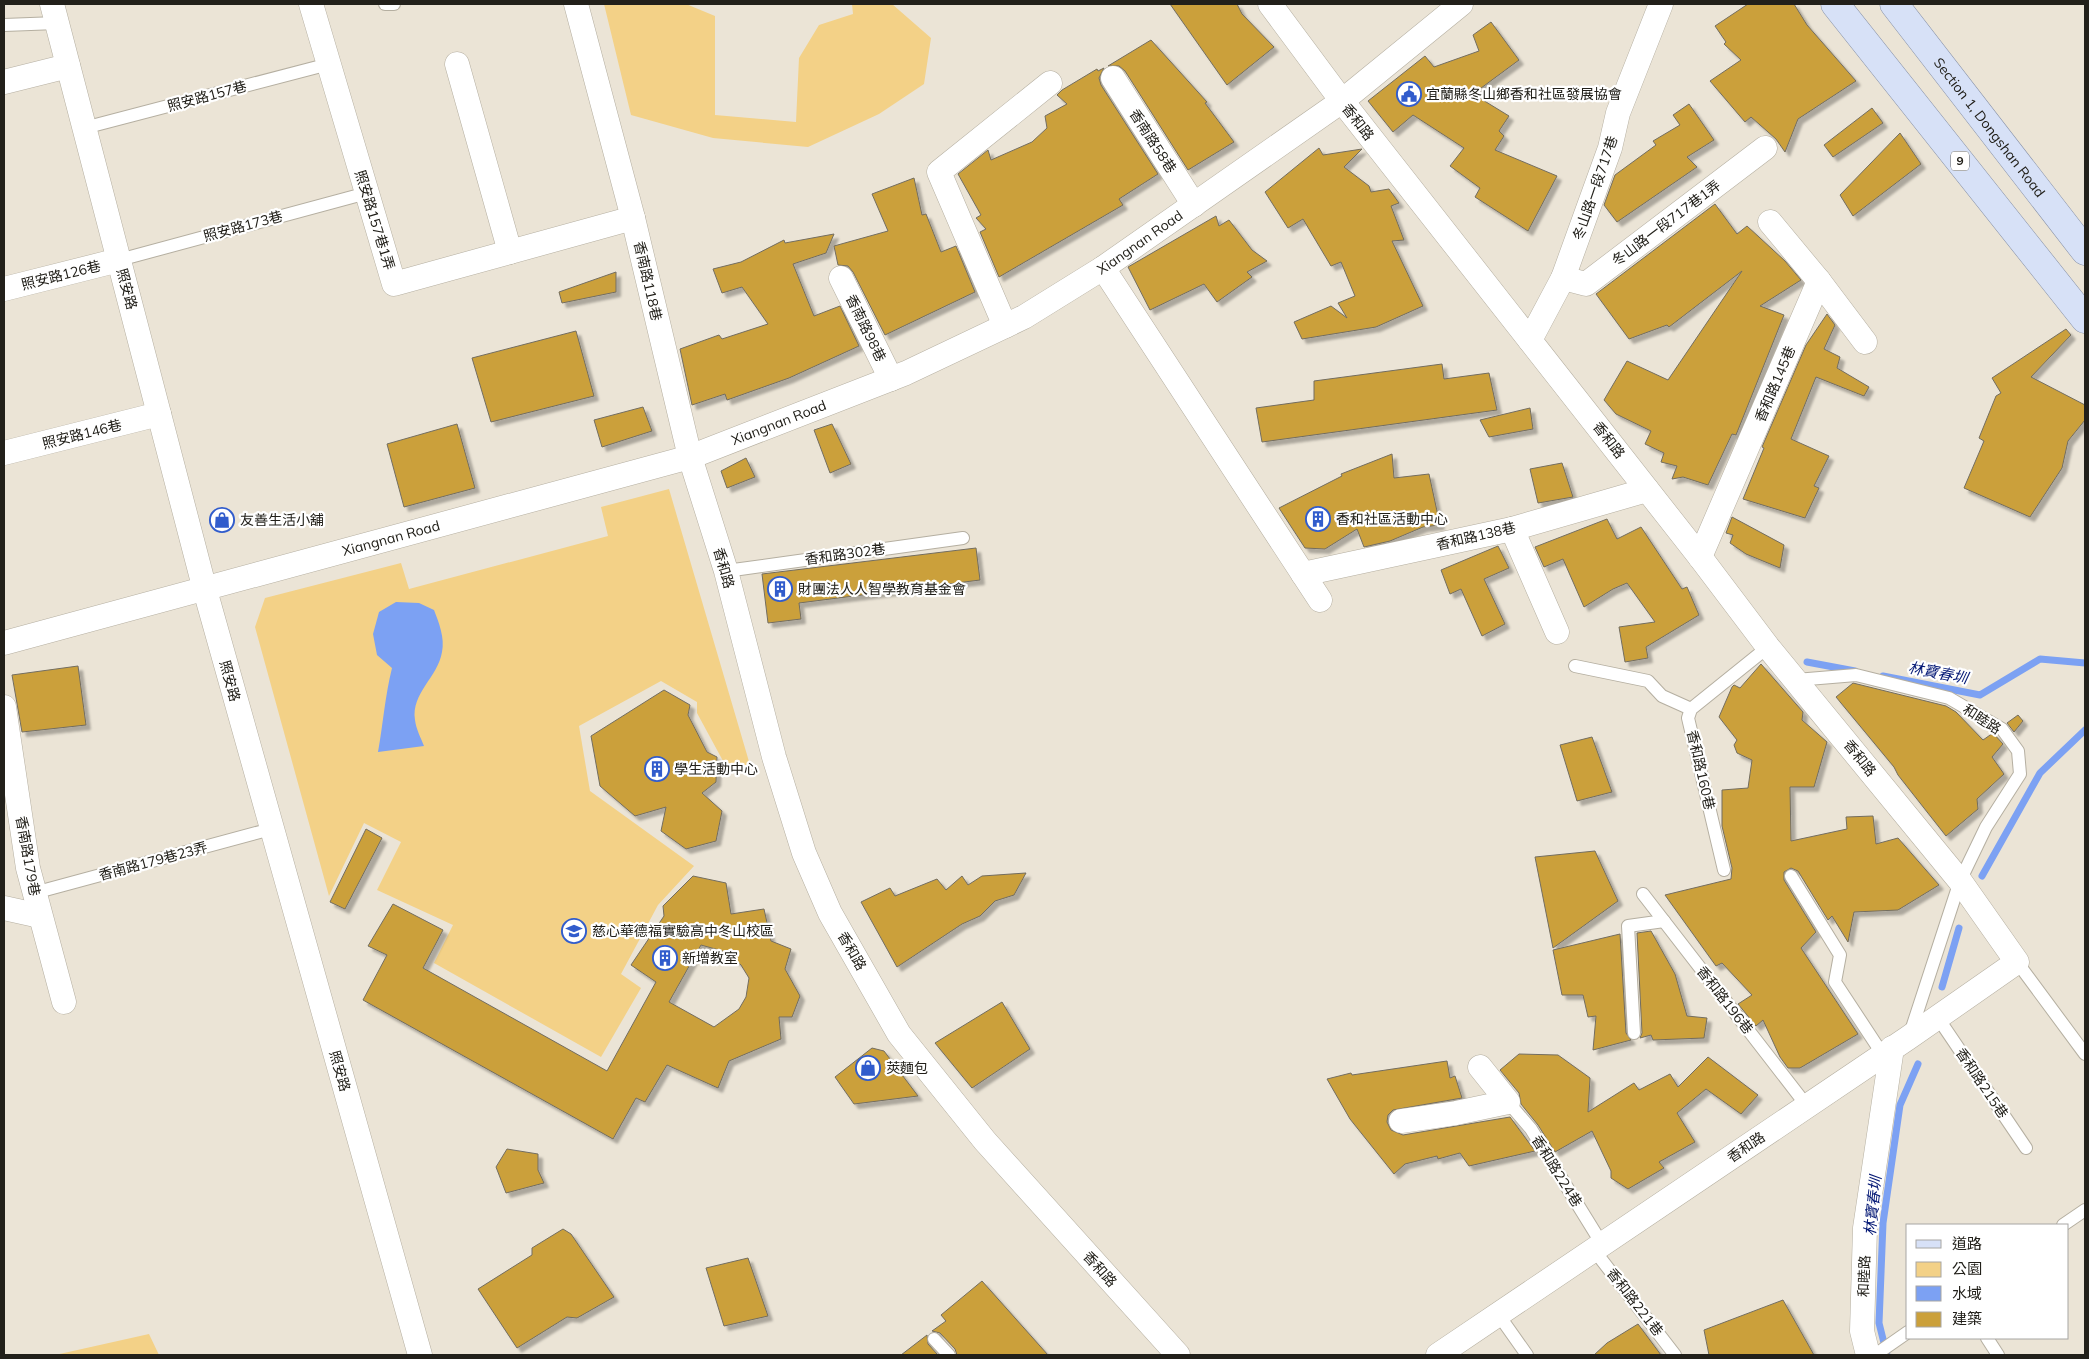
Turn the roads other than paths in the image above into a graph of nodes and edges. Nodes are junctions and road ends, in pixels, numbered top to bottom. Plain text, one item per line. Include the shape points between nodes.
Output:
1 (311, 4) edge
2 (385, 4) edge
3 (394, 4) edge
4 (576, 4) edge
5 (1461, 4) edge
6 (1661, 4) edge
7 (1835, 4) edge
8 (1894, 4) edge
9 (1279, 7) edge
10 (54, 13) edge
11 (4, 25) edge
12 (329, 64) junction
13 (457, 64) dead end
14 (68, 66) junction
15 (1113, 78) dead end
16 (4, 82) edge
17 (1050, 83) dead end
18 (1342, 101) junction
19 (84, 128) junction
20 (1765, 148) dead end
21 (367, 193) junction
22 (1194, 205) junction
23 (633, 218) junction
24 (1770, 222) dead end
25 (2085, 251) edge
26 (510, 252) junction
27 (119, 260) junction
28 (1103, 268) junction
29 (841, 278) dead end
30 (1563, 278) junction
31 (1819, 281) junction
32 (4, 289) edge
33 (2085, 319) edge
34 (1005, 326) junction
35 (1530, 340) junction
36 (1865, 342) dead end
37 (891, 380) junction
38 (160, 414) junction
39 (4, 453) edge
40 (690, 457) junction
41 (1648, 490) junction
42 (1512, 528) junction
43 (963, 538) dead end
44 (1700, 557) junction
45 (726, 571) junction
46 (1303, 574) junction
47 (205, 590) junction
48 (1320, 600) dead end
49 (1557, 632) dead end
50 (4, 643) edge
51 (1768, 647) junction
52 (1575, 666) dead end
53 (1796, 680) junction
54 (4, 707) edge
55 (1691, 709) junction
56 (271, 829) junction
57 (1724, 870) dead end
58 (1791, 876) dead end
59 (1962, 885) junction
60 (1643, 894) dead end
61 (37, 904) junction
62 (4, 908) edge
63 (1664, 921) junction
64 (2017, 962) junction
65 (64, 1002) dead end
66 (1938, 1018) junction
67 (1634, 1033) dead end
68 (1894, 1047) junction
69 (2085, 1054) edge
70 (1480, 1067) dead end
71 (1508, 1102) junction
72 (1807, 1106) junction
73 (1401, 1121) dead end
74 (2026, 1148) dead end
75 (2085, 1210) edge
76 (2064, 1224) edge
77 (1598, 1247) junction
78 (1498, 1314) junction
79 (1906, 1333) edge
80 (934, 1339) dead end
81 (1988, 1339) edge
82 (420, 1355) edge
83 (949, 1355) edge
84 (1178, 1355) edge
85 (1438, 1355) edge
86 (1528, 1355) edge
87 (1675, 1355) edge
88 (1868, 1355) edge
89 (1875, 1355) edge
90 (1998, 1355) edge

1 - 12 street, 照安路157巷1弄
2 - 3 lane
4 - 23 street, 香南路118巷
5 - 18 street, Xiangnan Road
6 - 30 street, 冬山路一段717巷 via 1618,113 1610,148
7 - 33 main road, 9
8 - 25 main road, Section 1, Dongshan Road
9 - 18 street, 香和路
10 - 11 lane
10 - 14 street, 照安路
12 - 19 lane, 照安路157巷
12 - 21 street, 照安路157巷1弄
13 - 26 street
14 - 16 street
14 - 19 street, 照安路
15 - 22 street, 香南路58巷
17 - 34 street via 939,172
18 - 22 street, Xiangnan Road
18 - 35 street, 香和路
19 - 27 street, 照安路
20 - 30 street, 冬山路一段717巷1弄 via 1586,284
21 - 26 street, 照安路157巷1弄 via 394,284
21 - 27 lane, 照安路173巷
22 - 28 street, Xiangnan Road
23 - 26 street, 照安路157巷1弄
23 - 40 street, 香南路118巷
24 - 31 street
27 - 32 street, 照安路126巷
27 - 38 street, 照安路
28 - 34 street, Xiangnan Road
28 - 46 street
29 - 37 street, 香南路98巷
30 - 35 street, 冬山路一段717巷
31 - 36 street
31 - 44 street, 香和路145巷
34 - 37 street, Xiangnan Road
35 - 41 street, 香和路
37 - 40 street, Xiangnan Road
38 - 39 street, 照安路146巷
38 - 47 street, 照安路
40 - 45 street, 香和路
40 - 47 street, Xiangnan Road
41 - 42 street, 香和路138巷
41 - 44 street, 香和路
42 - 46 street, 香和路138巷
42 - 49 street
43 - 45 lane, 香和路302巷
44 - 51 street, 香和路
45 - 84 street, 香和路 via 774,757 804,853 830,913 899,1034 985,1141
46 - 48 street
47 - 50 street, Xiangnan Road
47 - 56 street, 照安路
51 - 53 street, 香和路
51 - 55 lane
52 - 55 lane via 1648,682 1662,696
53 - 59 street, 香和路
53 - 59 lane, 和睦路 via 1856,675 1949,698 2002,729 2018,751 2020,774 1986,827
54 - 61 street, 香南路179巷
55 - 57 lane, 香和路160巷 via 1688,718
56 - 61 lane, 香南路179巷23弄
56 - 82 street, 照安路
58 - 68 lane via 1840,955 1835,982
59 - 64 street, 香和路
59 - 68 lane, 和睦路
60 - 63 lane, 香和路196巷
61 - 62 street
61 - 65 street, 香南路179巷
63 - 67 lane via 1628,926
63 - 72 lane, 香和路196巷
64 - 66 street, 香和路
64 - 69 lane
66 - 68 street, 香和路
66 - 74 lane, 香和路215巷
68 - 72 street, 香和路
68 - 88 street, 和睦路 via 1865,1228 1862,1331
70 - 71 street
71 - 73 street
71 - 77 lane, 香和路224巷 via 1531,1129
72 - 77 street, 香和路
75 - 76 lane
77 - 78 street, 香和路
77 - 87 lane, 香和路221巷
78 - 85 street, 香和路
78 - 86 lane
79 - 89 lane
80 - 83 lane
81 - 90 lane

